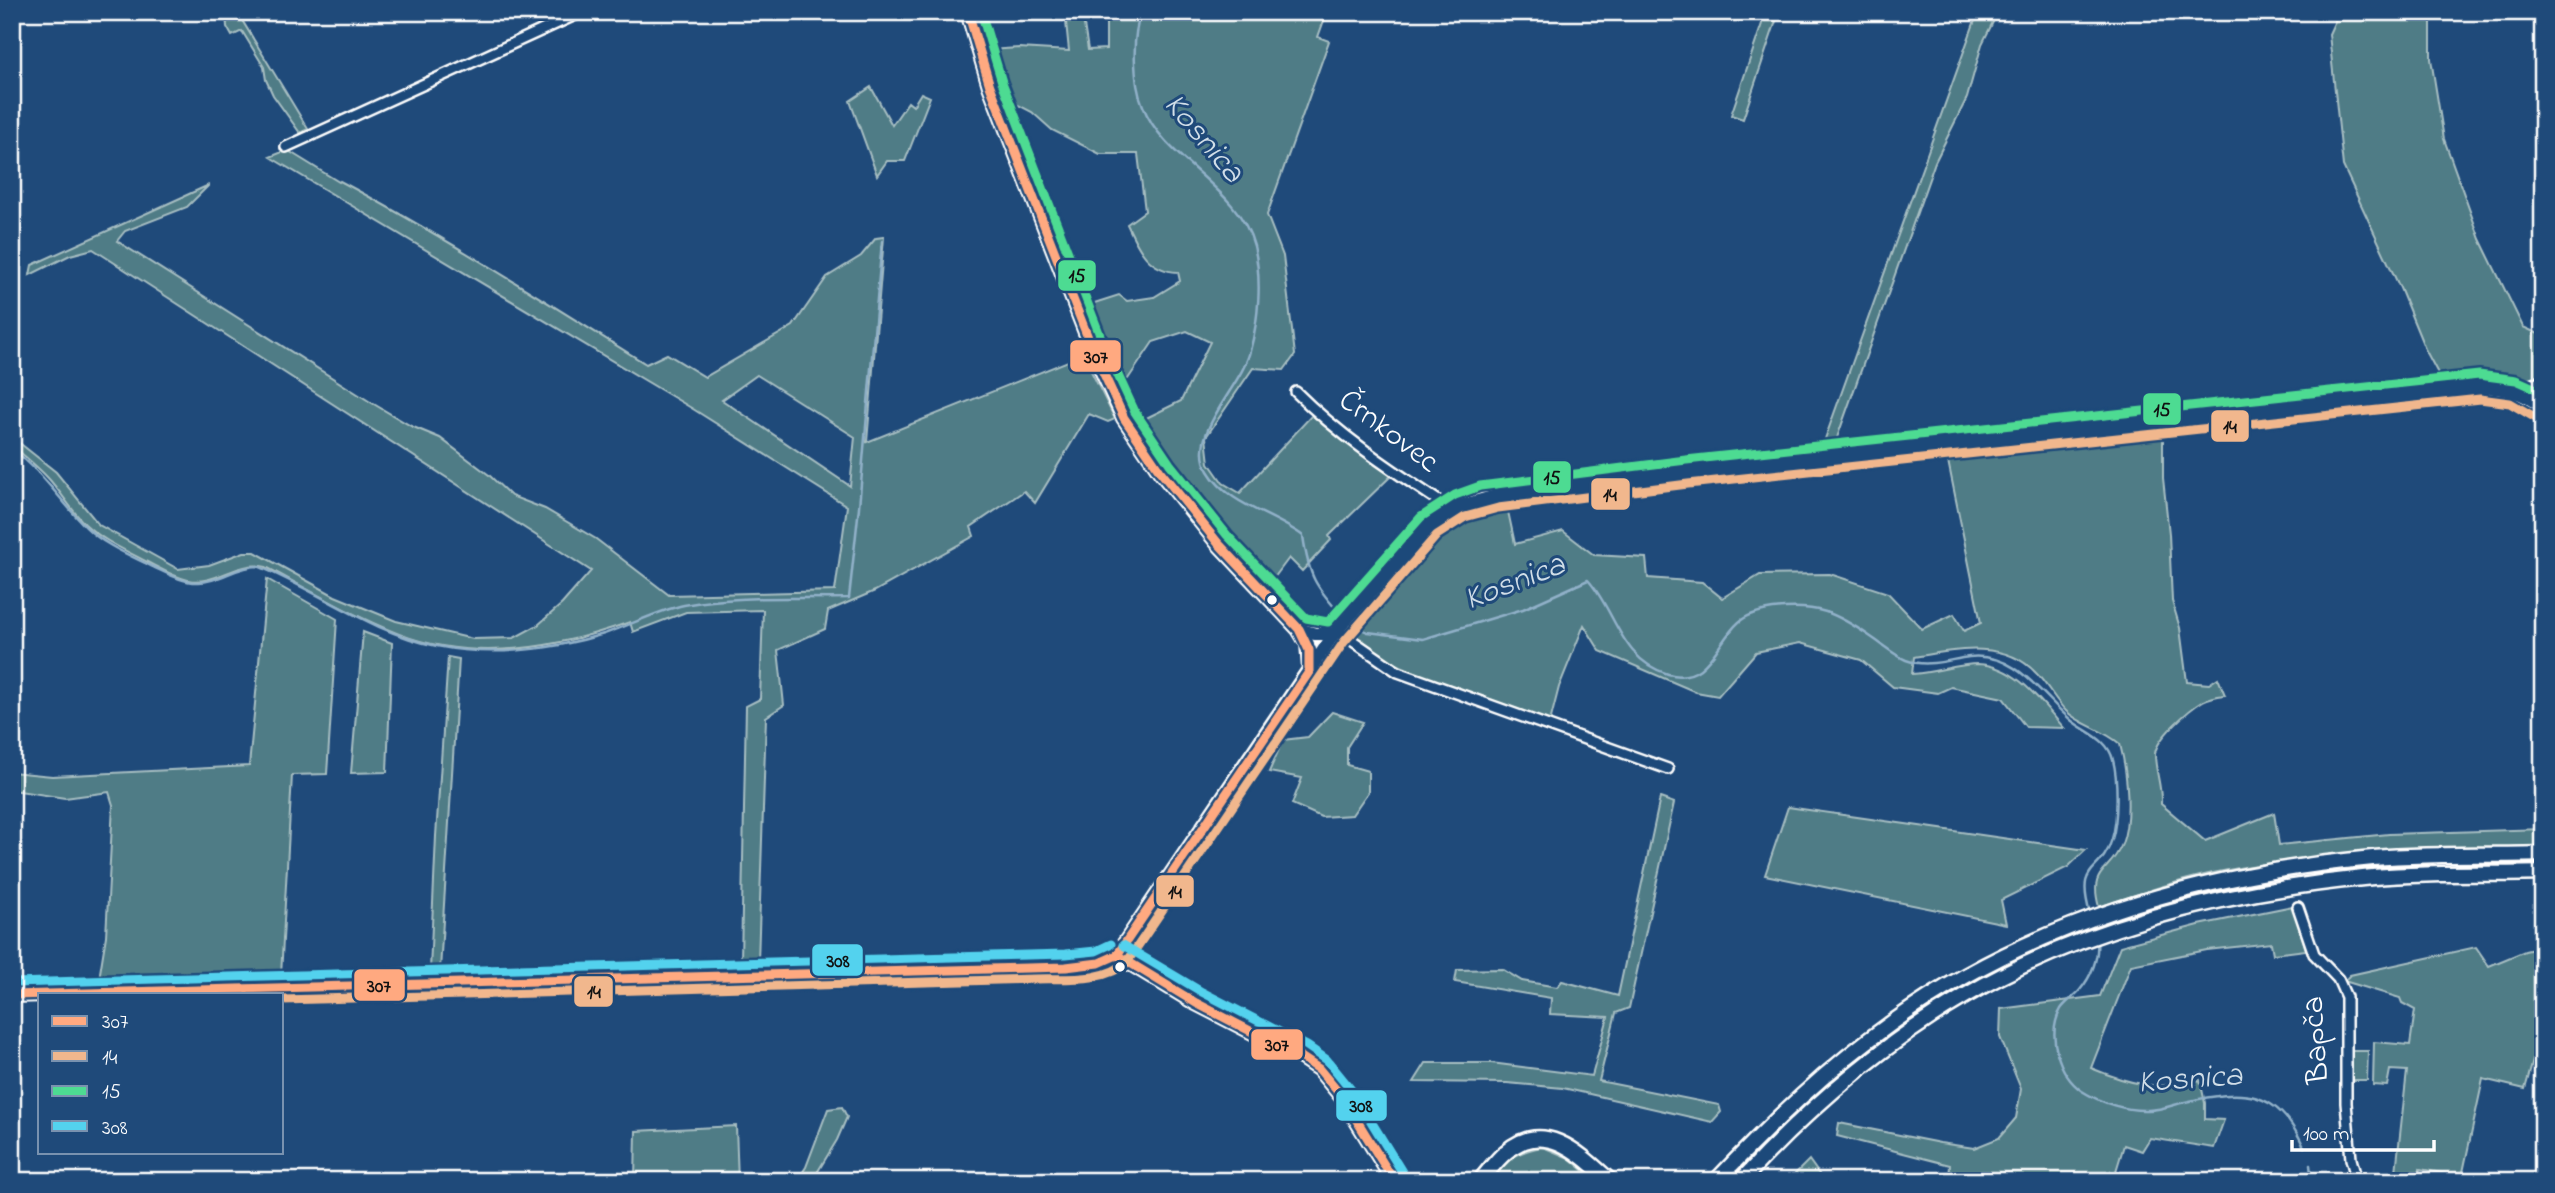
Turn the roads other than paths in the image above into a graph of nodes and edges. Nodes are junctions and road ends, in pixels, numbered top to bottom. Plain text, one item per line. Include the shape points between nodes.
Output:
1 (582, 12) edge
2 (968, 12) edge
3 (286, 147) dead end
4 (2543, 382) edge
5 (1296, 391) dead end
6 (2520, 392) junction
7 (2543, 408) edge
8 (1452, 510) junction
9 (1299, 629) junction
10 (1338, 629) junction
11 (1309, 672) junction
12 (1668, 769) dead end
13 (2543, 854) edge
14 (2543, 873) edge
15 (2298, 907) dead end
16 (1117, 955) junction
17 (87, 993) edge
18 (38, 994) edge
19 (12, 995) edge
20 (1732, 1163) junction
21 (1482, 1179) edge
22 (1741, 1180) edge
23 (1394, 1181) edge
24 (1610, 1181) edge
25 (1705, 1181) edge
26 (1716, 1181) edge
27 (2357, 1181) edge

1 - 3 street
2 - 9 main road via 990,86 1124,418 1218,543
4 - 6 main road
5 - 8 street, Črnkovec via 1399,475
6 - 7 main road
6 - 8 main road, Črnkovec via 2480,387 1555,488 1482,498
8 - 10 main road, Črnkovec via 1423,532
9 - 10 main road via 1315,634
9 - 11 main road via 1310,649
10 - 11 main road, Črnkovec
10 - 12 street via 1398,672
11 - 16 main road, Črnkovec
13 - 20 main road via 2330,863 2226,879 2108,912 1951,984 1894,1021 1806,1091
14 - 22 main road via 2351,880 2230,898 2076,943 1964,997 1903,1037 1841,1083
15 - 27 street, Bapča via 2310,947 2338,979 2346,998 2346,1102
16 - 17 main road via 1067,966
16 - 23 main road via 1319,1069 1343,1098
18 - 19 main road
20 - 25 main road
20 - 26 main road
21 - 24 main road via 1513,1147 1545,1139 1576,1150

